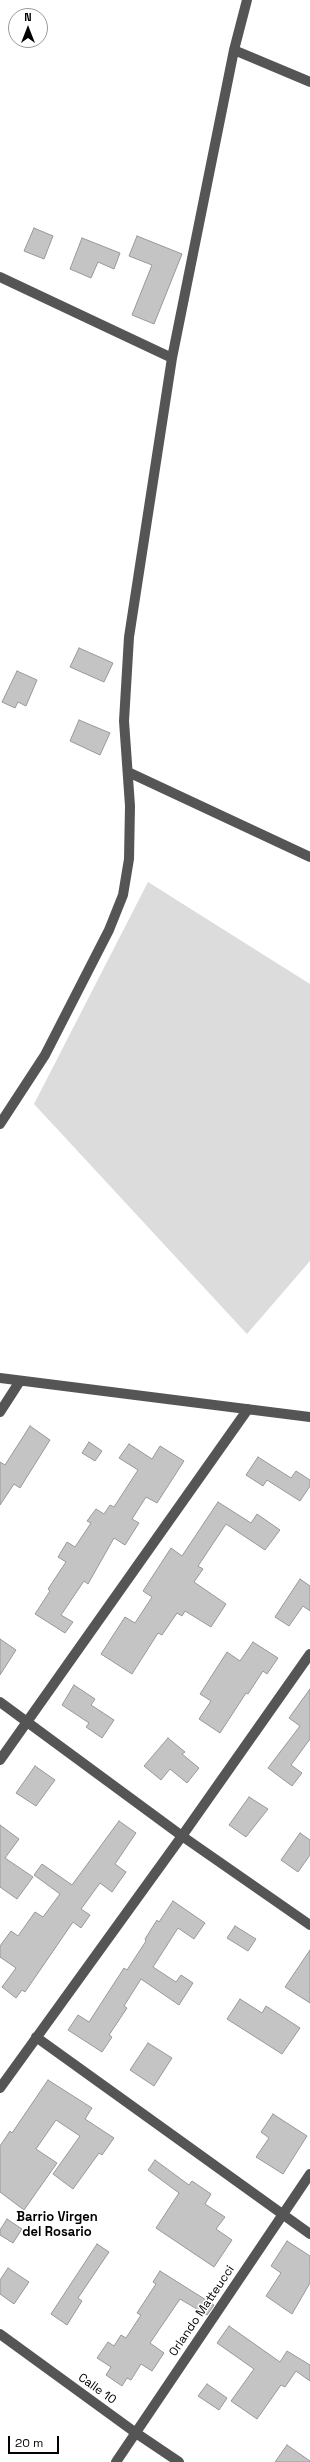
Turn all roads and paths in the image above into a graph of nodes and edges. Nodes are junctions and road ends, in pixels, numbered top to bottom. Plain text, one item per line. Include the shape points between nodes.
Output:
1 (247, 0) edge
2 (234, 50) junction
3 (310, 82) edge
4 (0, 277) edge
5 (172, 358) junction
6 (128, 772) junction
7 (310, 857) edge
8 (0, 1124) edge
9 (0, 1378) edge
10 (20, 1381) junction
11 (248, 1409) junction
12 (0, 1412) edge
13 (310, 1417) edge
14 (310, 1654) edge
15 (0, 1702) edge
16 (28, 1722) junction
17 (0, 1760) edge
18 (182, 1836) junction
19 (310, 1925) edge
20 (36, 2037) junction
21 (0, 2088) edge
22 (310, 2174) edge
23 (283, 2214) junction
24 (310, 2234) edge
25 (0, 2334) edge
26 (136, 2433) junction
27 (116, 2462) edge
28 (179, 2462) edge

1 - 2 street
2 - 3 street
2 - 5 street
4 - 5 street
5 - 6 street via 129,637 124,721
6 - 7 street
6 - 8 street via 129,859 123,895 109,930 45,1055
9 - 10 street
10 - 11 street
10 - 12 street
11 - 13 street
11 - 16 street
14 - 18 street
15 - 16 street
16 - 17 street
16 - 18 street
18 - 19 street
18 - 20 street
20 - 21 street
20 - 23 street
22 - 23 street, Orlando Matteucci
23 - 24 street
23 - 26 street, Orlando Matteucci
25 - 26 street, Calle 10
26 - 27 street, Orlando Matteucci
26 - 28 street, Calle 10

